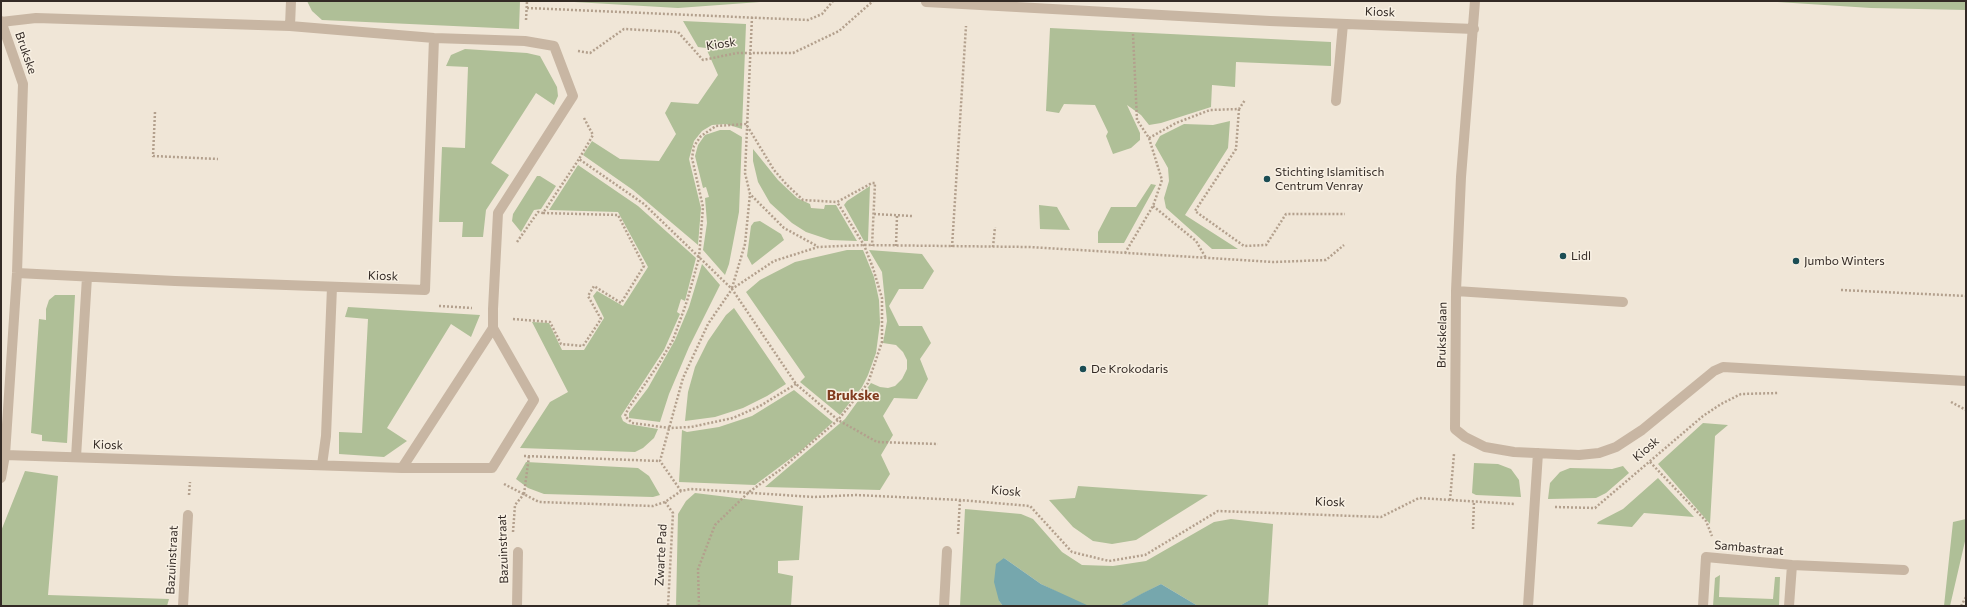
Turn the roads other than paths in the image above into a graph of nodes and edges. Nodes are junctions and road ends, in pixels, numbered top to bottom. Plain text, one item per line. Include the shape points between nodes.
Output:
1 (291, 1) edge
2 (1475, 1) edge
3 (926, 2) edge
4 (1, 21) edge
5 (1343, 24) junction
6 (290, 26) junction
7 (1474, 29) junction
8 (434, 38) junction
9 (1336, 101) dead end
10 (17, 273) junction
11 (87, 277) junction
12 (332, 287) junction
13 (1456, 291) junction
14 (1623, 302) dead end
15 (493, 328) junction
16 (1966, 381) edge
17 (1538, 453) junction
18 (5, 455) junction
19 (76, 457) junction
20 (322, 465) junction
21 (402, 468) junction
22 (1, 478) edge
23 (188, 516) road end
24 (947, 551) road end
25 (518, 552) road end
26 (1792, 566) junction
27 (1904, 570) dead end
28 (183, 606) edge
29 (517, 606) edge
30 (944, 606) edge
31 (1528, 606) edge
32 (1703, 606) edge
33 (1789, 606) edge

1 - 6 street
2 - 7 street, Brukskelaan
3 - 5 street, Kiosk
4 - 6 street via 36,18
4 - 10 street, Brukske via 23,84
5 - 7 street, Kiosk
5 - 9 street
6 - 8 street
7 - 13 street, Brukskelaan via 1461,177
8 - 12 street, Kiosk via 425,290
8 - 15 street via 525,41 554,46 573,96 498,213
10 - 11 street, Kiosk
10 - 18 street, Brukske
11 - 12 street, Kiosk
11 - 19 street, Kiosk
12 - 20 street via 326,436
13 - 14 street
13 - 17 street, Brukskelaan via 1456,429 1465,437 1485,447
15 - 21 street
15 - 21 street, Kiosk via 534,400 492,468
16 - 17 street, Kiosk via 1724,367 1714,371 1642,430 1616,447 1599,453 1579,455
17 - 31 street
18 - 19 street, Kiosk
18 - 22 street, Brukske
19 - 20 street, Kiosk
20 - 21 street, Kiosk
23 - 28 street, Bazuinstraat
24 - 30 street
25 - 29 street, Bazuinstraat
26 - 27 street, Sambastraat
26 - 32 street, Sambastraat via 1706,557
26 - 33 street, Sambastraat

